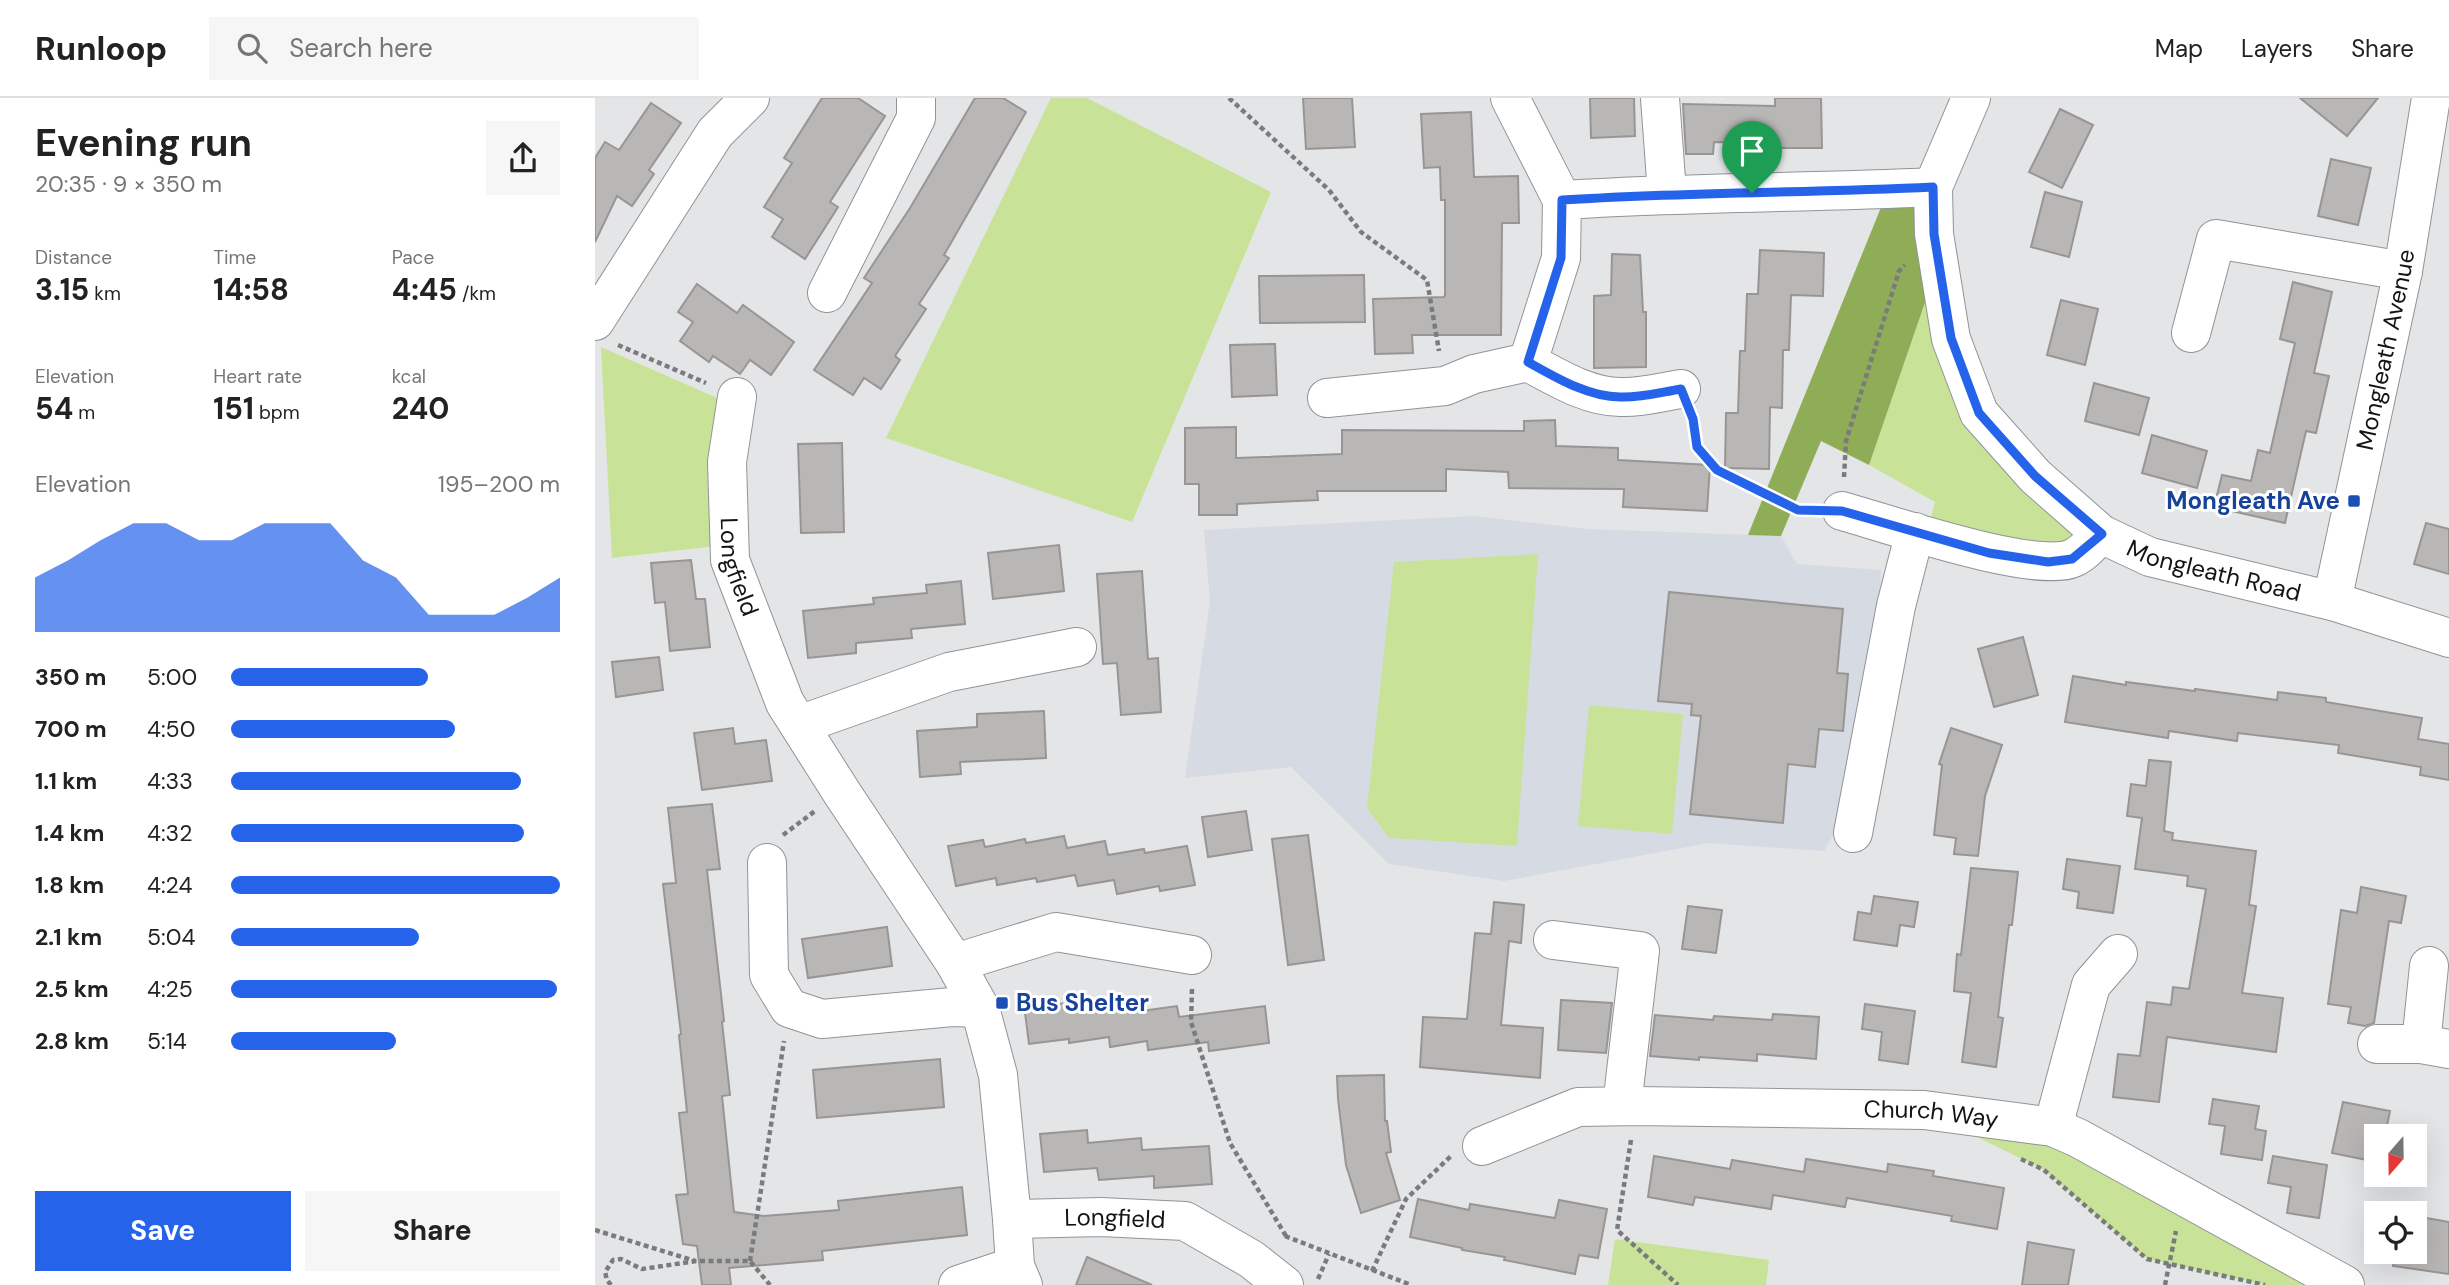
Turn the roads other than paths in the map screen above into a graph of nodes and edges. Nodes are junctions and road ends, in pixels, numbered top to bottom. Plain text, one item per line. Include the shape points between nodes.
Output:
1 (750, 98) edge
2 (916, 98) edge
3 (1510, 98) edge
4 (1660, 98) edge
5 (1971, 98) edge
6 (2431, 98) edge
7 (1933, 187) junction
8 (1667, 194) junction
9 (1562, 200) junction
10 (2403, 271) junction
11 (827, 293) dead end
12 (601, 331) edge
13 (2191, 333) dead end
14 (1528, 362) junction
15 (1681, 389) road end
16 (737, 397) road end
17 (1327, 398) dead end
18 (1842, 511) road end
19 (1915, 532) junction
20 (2102, 534) junction
21 (2332, 601) junction
22 (2449, 638) edge
23 (1077, 647) dead end
24 (799, 725) junction
25 (1853, 833) dead end
26 (767, 863) road end
27 (1553, 940) dead end
28 (2118, 954) dead end
29 (1192, 955) dead end
30 (955, 963) junction
31 (2429, 966) dead end
32 (980, 1008) junction
33 (2377, 1044) dead end
34 (2435, 1046) edge
35 (1629, 1106) junction
36 (2053, 1127) junction
37 (1482, 1146) road end
38 (1012, 1219) junction
39 (1019, 1275) edge
40 (958, 1285) edge
41 (1285, 1285) edge
42 (2346, 1285) edge

1 - 12 street via 716,133
2 - 11 street via 916,118
3 - 9 street
4 - 8 street
5 - 7 street, Mongleath Road
6 - 10 street, Mongleath Avenue
7 - 8 street
7 - 20 street, Mongleath Road via 1934,234 1951,338 1979,413 2035,476
8 - 9 street
9 - 14 street via 1561,258
10 - 13 street via 2216,239
10 - 21 street, Mongleath Avenue
14 - 15 street via 1566,382 1619,397
14 - 17 street via 1445,386
16 - 24 street, Longfield via 727,462 730,560 785,703
18 - 19 street
19 - 20 street via 1989,553 2048,562 2072,559
19 - 25 street via 1896,606
20 - 21 street, Mongleath Road via 2150,557
21 - 22 street, Mongleath Road
23 - 24 street via 949,672
24 - 30 street, Longfield
26 - 32 street via 769,975 789,1009 822,1019
27 - 35 street via 1640,951
28 - 36 street via 2091,985
29 - 30 street via 1056,932
30 - 32 street, Longfield
31 - 34 street
32 - 38 street, Longfield via 998,1074
33 - 34 street
35 - 36 street, Church Way via 1924,1110
35 - 37 street, Church Way via 1578,1107
36 - 42 street, Church Way
38 - 39 street, Longfield
38 - 41 street, Longfield via 1185,1221 1251,1259
39 - 40 street, Longfield

